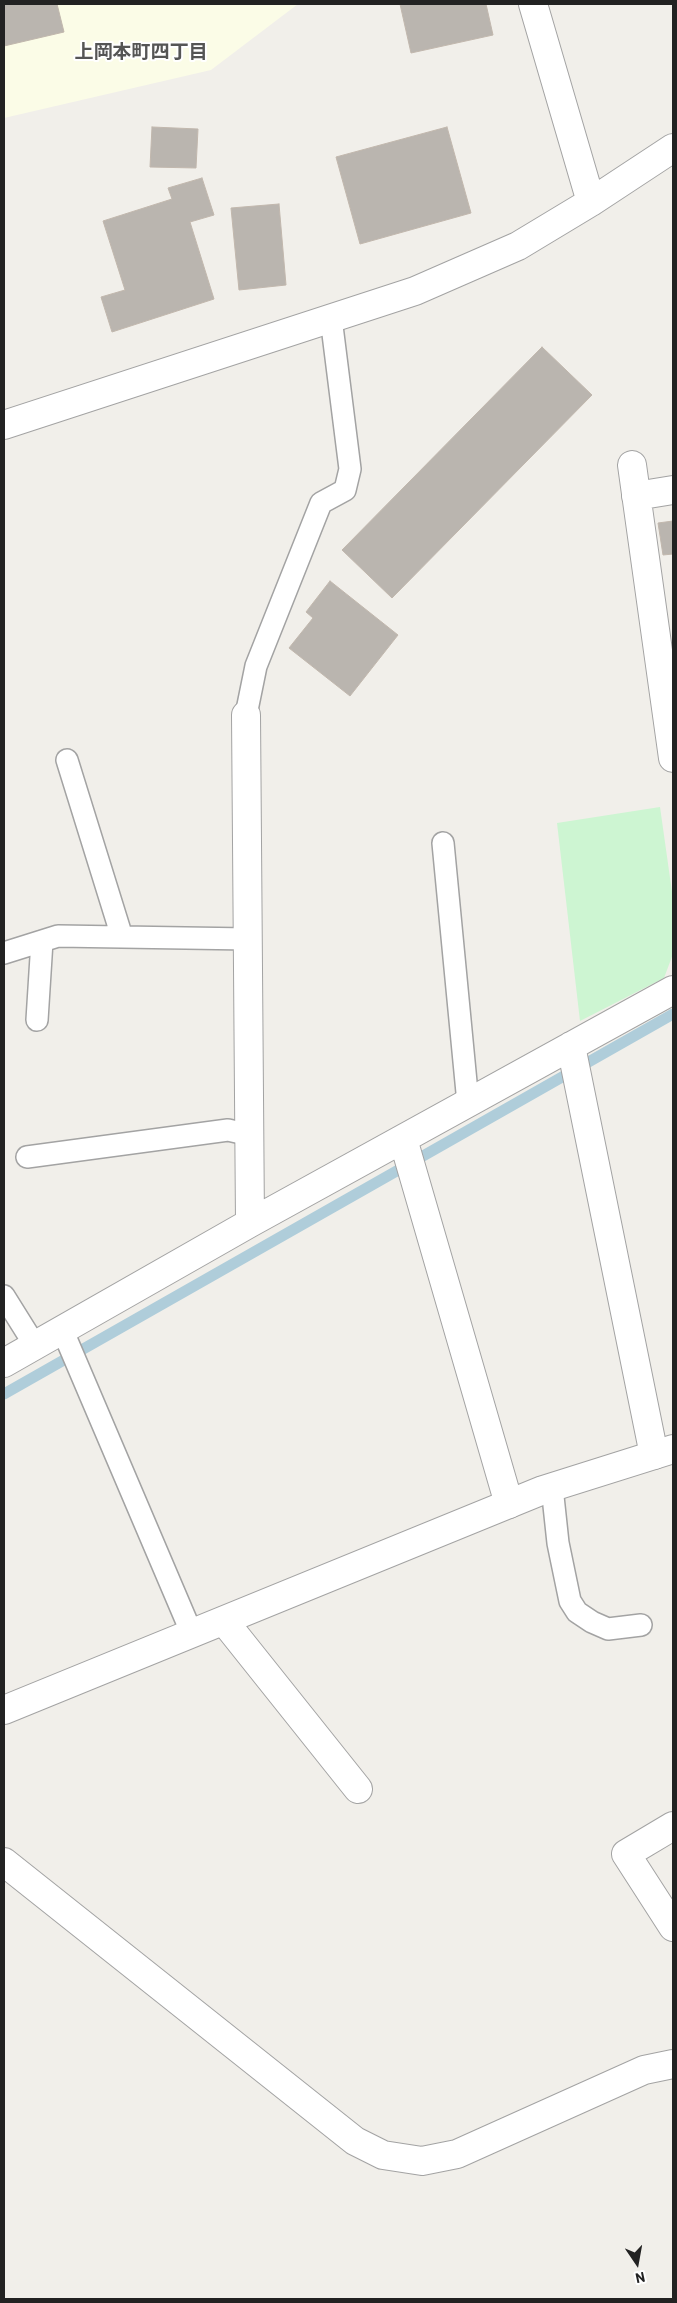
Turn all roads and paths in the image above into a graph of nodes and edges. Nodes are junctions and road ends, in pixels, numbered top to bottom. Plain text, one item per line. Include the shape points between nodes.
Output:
1 (533, 4) edge
2 (673, 148) edge
3 (591, 202) junction
4 (330, 318) junction
5 (4, 425) edge
6 (632, 464) dead end
7 (673, 490) edge
8 (636, 496) junction
9 (246, 715) joint
10 (673, 758) edge
11 (67, 760) dead end
12 (443, 844) dead end
13 (122, 937) junction
14 (249, 939) junction
15 (42, 941) junction
16 (4, 953) edge
17 (673, 990) edge
18 (37, 1020) dead end
19 (572, 1051) junction
20 (468, 1103) junction
21 (250, 1135) junction
22 (404, 1144) junction
23 (27, 1157) dead end
24 (250, 1224) junction
25 (4, 1296) edge
26 (64, 1333) junction
27 (34, 1344) junction
28 (4, 1363) edge
29 (663, 1452) edge
30 (552, 1487) junction
31 (509, 1504) junction
32 (224, 1621) junction
33 (641, 1625) dead end
34 (192, 1634) junction
35 (4, 1710) edge
36 (358, 1789) dead end
37 (673, 1826) edge
38 (4, 1862) edge
39 (673, 1927) edge
40 (673, 2064) edge

1 - 3 street
2 - 3 street
3 - 4 street via 518,246 415,291
4 - 5 street
4 - 9 lane via 350,469 346,490 321,503 256,666
6 - 8 street
7 - 8 street
8 - 10 street
9 - 14 street
11 - 13 lane
12 - 20 lane
13 - 14 lane
13 - 15 lane via 58,936
14 - 21 street
15 - 16 lane
15 - 18 lane
17 - 19 street
19 - 20 street
19 - 29 street
20 - 22 street
21 - 23 lane via 228,1130
21 - 24 street
22 - 24 street
22 - 31 street
24 - 26 street
25 - 27 lane
26 - 27 street
26 - 34 lane
27 - 28 street
29 - 30 street
30 - 31 street
30 - 33 lane via 558,1543 570,1601 577,1612 608,1629
31 - 32 street
32 - 34 street
32 - 36 street
34 - 35 street
37 - 39 street via 626,1854
38 - 40 street via 355,2141 384,2156 422,2161 457,2154 644,2070

